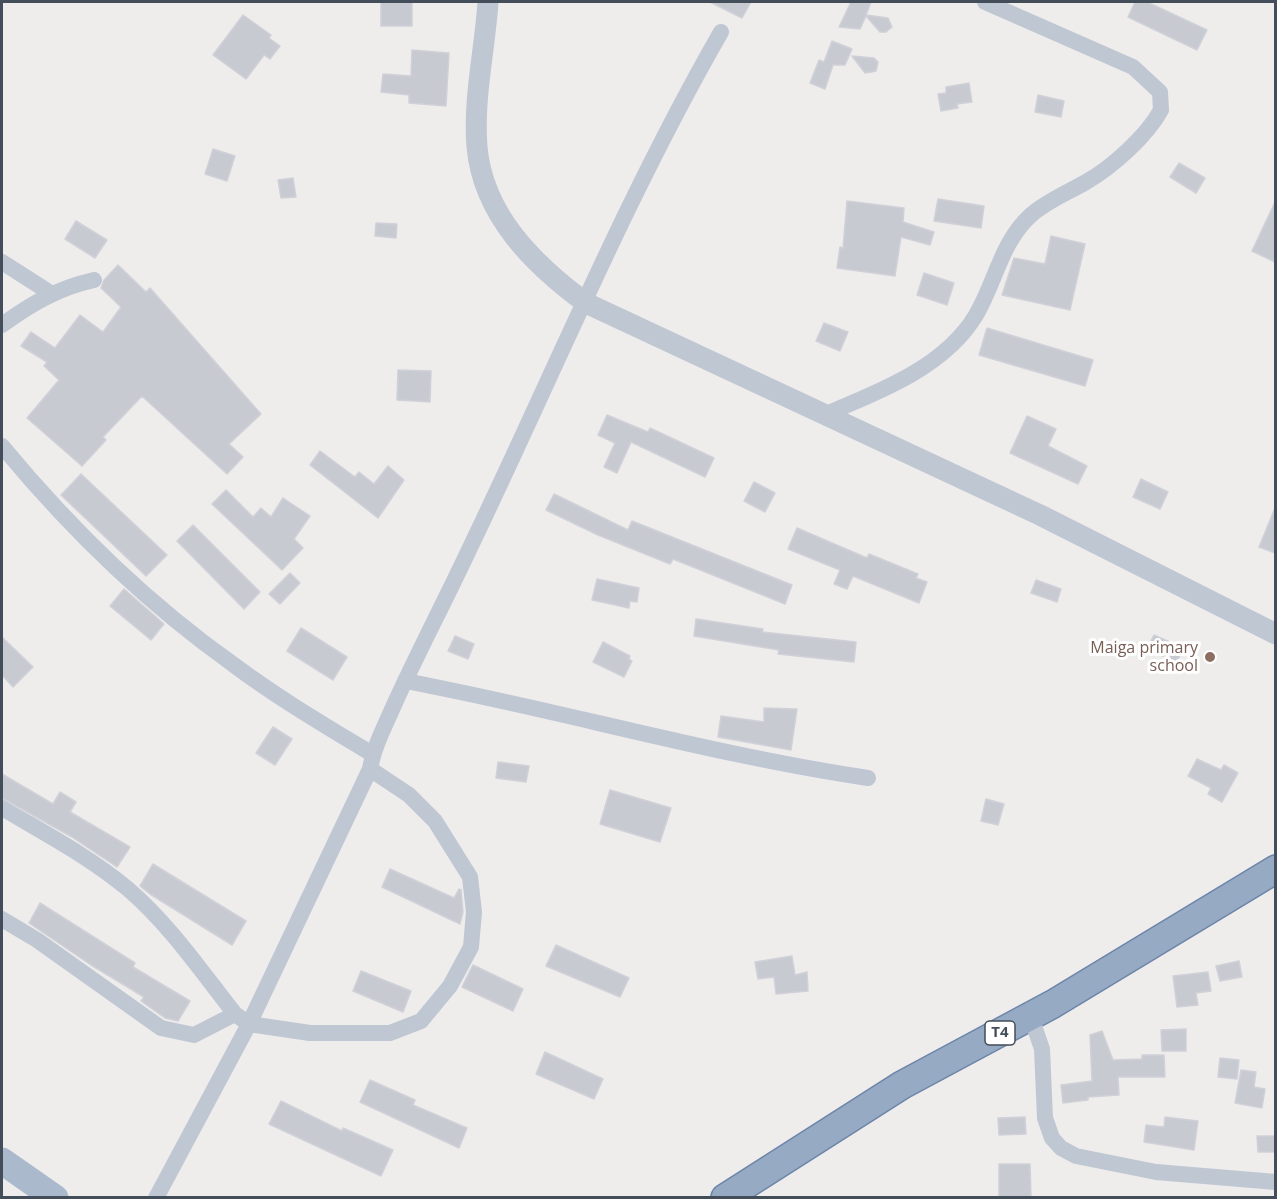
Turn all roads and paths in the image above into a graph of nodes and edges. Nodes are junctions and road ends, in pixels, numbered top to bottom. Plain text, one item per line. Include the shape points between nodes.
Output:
1 (488, 2) edge
2 (985, 2) edge
3 (721, 32) dead end
4 (2, 262) edge
5 (94, 280) dead end
6 (52, 294) junction
7 (586, 303) junction
8 (2, 325) edge
9 (826, 414) junction
10 (2, 446) edge
11 (1275, 634) edge
12 (405, 681) junction
13 (371, 761) junction
14 (868, 778) dead end
15 (2, 808) edge
16 (1275, 869) edge
17 (2, 920) edge
18 (1031, 1017) junction
19 (242, 1019) junction
20 (2, 1161) edge
21 (1275, 1182) edge
22 (55, 1197) edge
23 (156, 1197) edge
24 (725, 1197) edge

1 - 7 street via 477,124 480,169 518,244 551,278
2 - 9 street via 1133,67 1160,92 1161,110 1143,135 1117,158 1088,181 1047,203 1016,230 976,314 961,336 911,374
3 - 7 street via 657,151
4 - 6 street
5 - 6 street
6 - 8 street via 36,300
7 - 9 street
7 - 12 street
9 - 11 street via 1040,515
10 - 13 street via 121,573 193,634
12 - 13 street
12 - 14 street via 503,699 812,770
13 - 19 street
13 - 19 street via 435,821 470,877 474,920 471,947 450,986 421,1021 390,1034 337,1035
15 - 19 street via 127,888 160,920
16 - 18 highway, T4
17 - 19 street via 37,940 161,1028 194,1035
18 - 21 street via 1042,1049 1045,1118 1052,1138 1061,1148 1076,1156 1156,1172
18 - 24 highway, T4 via 902,1085
19 - 23 street
20 - 22 main road

